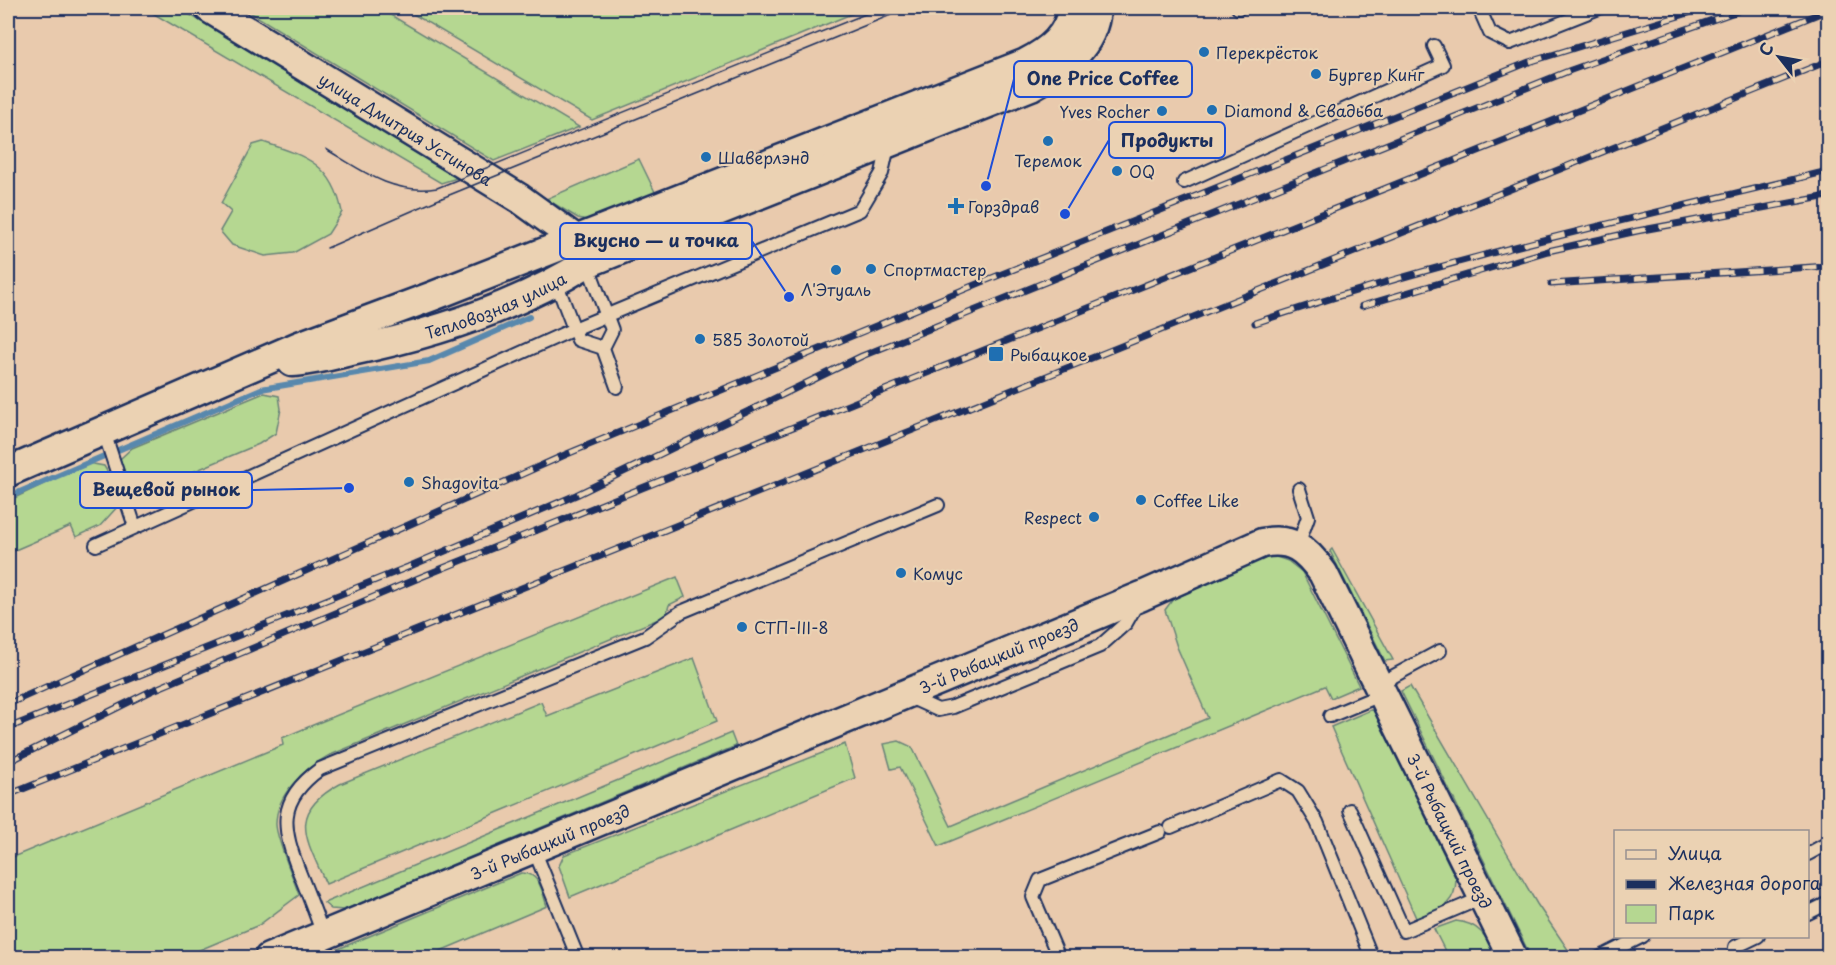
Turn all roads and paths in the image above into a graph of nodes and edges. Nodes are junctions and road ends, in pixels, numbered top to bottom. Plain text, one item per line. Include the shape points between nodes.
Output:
1 (209, 8) edge
2 (1073, 8) edge
3 (1096, 8) edge
4 (1479, 8) edge
5 (1599, 8) edge
6 (1072, 42) junction
7 (1434, 46) dead end
8 (889, 142) junction
9 (1184, 182) dead end
10 (582, 252) junction
11 (556, 282) junction
12 (607, 315) junction
13 (574, 329) junction
14 (603, 348) junction
15 (254, 366) junction
16 (617, 387) dead end
17 (106, 438) junction
18 (8, 472) edge
19 (1299, 489) dead end
20 (938, 505) dead end
21 (135, 527) junction
22 (96, 545) dead end
23 (1298, 545) junction
24 (1440, 651) dead end
25 (1381, 689) junction
26 (1330, 716) dead end
27 (1350, 810) dead end
28 (1828, 843) edge
29 (533, 847) junction
30 (1809, 853) edge
31 (1484, 897) junction
32 (1828, 903) edge
33 (1809, 912) edge
34 (324, 934) junction
35 (1639, 938) edge
36 (1754, 938) edge
37 (269, 957) edge
38 (578, 957) edge
39 (1059, 957) edge
40 (1372, 957) edge
41 (1513, 957) edge
42 (1599, 957) edge
43 (1734, 957) edge

1 - 10 street, улица Дмитрия Устинова via 519,198
2 - 6 street
3 - 6 street via 1091,30
4 - 5 lane via 1490,33 1510,43
6 - 8 street, Тепловозная улица via 1070,62 1031,86
6 - 10 street, Тепловозная улица
7 - 9 lane via 1443,65
8 - 10 street, Тепловозная улица
8 - 12 lane via 882,173 860,210
10 - 11 street, Тепловозная улица
10 - 12 lane
10 - 15 street, Тепловозная улица via 299,345
11 - 13 lane
11 - 15 street, Тепловозная улица via 453,326 299,362
12 - 13 lane
12 - 14 lane via 612,330
13 - 14 lane via 578,340
13 - 21 lane
14 - 16 lane
15 - 17 street, Тепловозная улица
17 - 18 street, Тепловозная улица
17 - 21 lane
19 - 23 lane via 1308,517
20 - 34 lane via 681,612 645,637 320,769 302,782 290,800 285,819 287,841
21 - 22 lane
23 - 25 street, 3-й Рыбацкий проезд via 1323,573
23 - 29 street, 3-й Рыбацкий проезд via 1287,541 1262,543
24 - 25 lane
25 - 26 lane
25 - 31 street, 3-й Рыбацкий проезд
27 - 31 lane via 1404,931
28 - 30 lane
29 - 34 street, 3-й Рыбацкий проезд
29 - 38 lane
31 - 41 street, 3-й Рыбацкий проезд
32 - 33 lane
34 - 37 street, 3-й Рыбацкий проезд
35 - 42 lane
36 - 43 lane via 1735,947
39 - 40 lane via 1033,897 1040,880 1281,780 1298,791 1317,822

